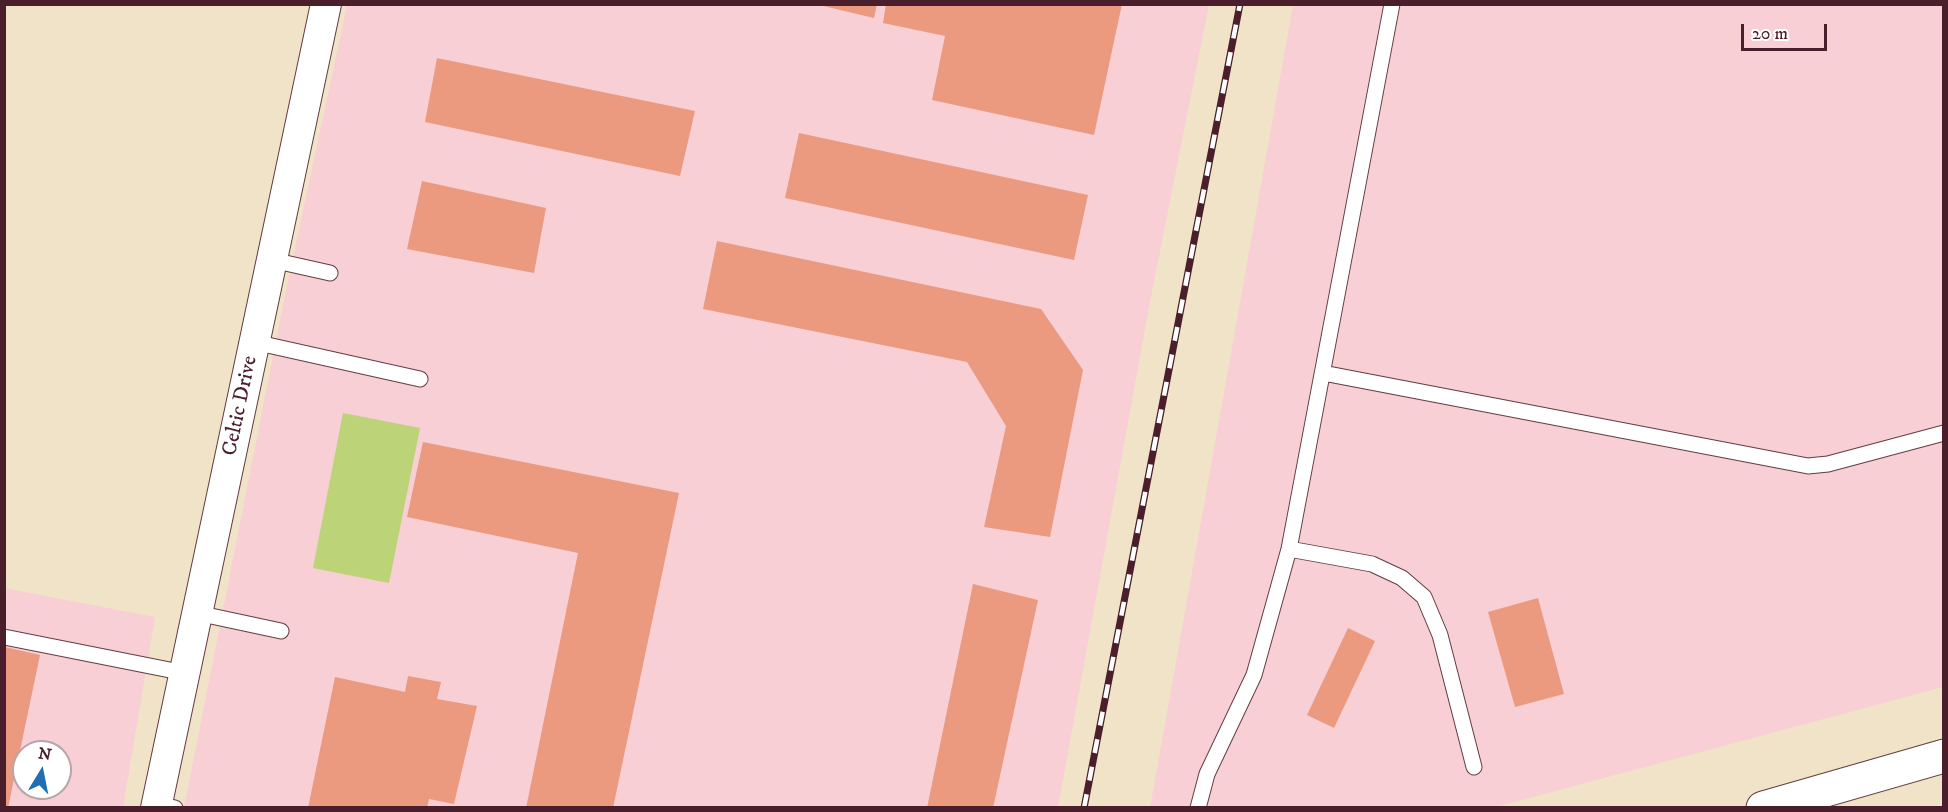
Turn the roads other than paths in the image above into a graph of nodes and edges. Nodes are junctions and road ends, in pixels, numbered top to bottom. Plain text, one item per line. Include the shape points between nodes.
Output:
1 (326, 4) edge
2 (1392, 4) edge
3 (272, 260) junction
4 (330, 273) dead end
5 (254, 342) junction
6 (1323, 373) junction
7 (420, 380) dead end
8 (1944, 433) edge
9 (1289, 549) junction
10 (197, 613) junction
11 (281, 631) dead end
12 (4, 637) edge
13 (185, 673) junction
14 (1944, 756) edge
15 (1474, 767) dead end
16 (163, 806) edge
17 (1198, 807) edge
18 (1763, 807) edge

1 - 3 street, Celtic Drive
2 - 6 lane
3 - 4 lane
3 - 5 street, Celtic Drive
5 - 7 lane
5 - 10 street, Celtic Drive
6 - 8 lane via 1808,466
6 - 9 lane
9 - 15 lane via 1372,564 1402,578 1424,597 1440,635
9 - 17 lane via 1254,675 1207,774
10 - 11 lane
10 - 13 street, Celtic Drive
12 - 13 lane
13 - 16 street, Celtic Drive
14 - 18 main road

